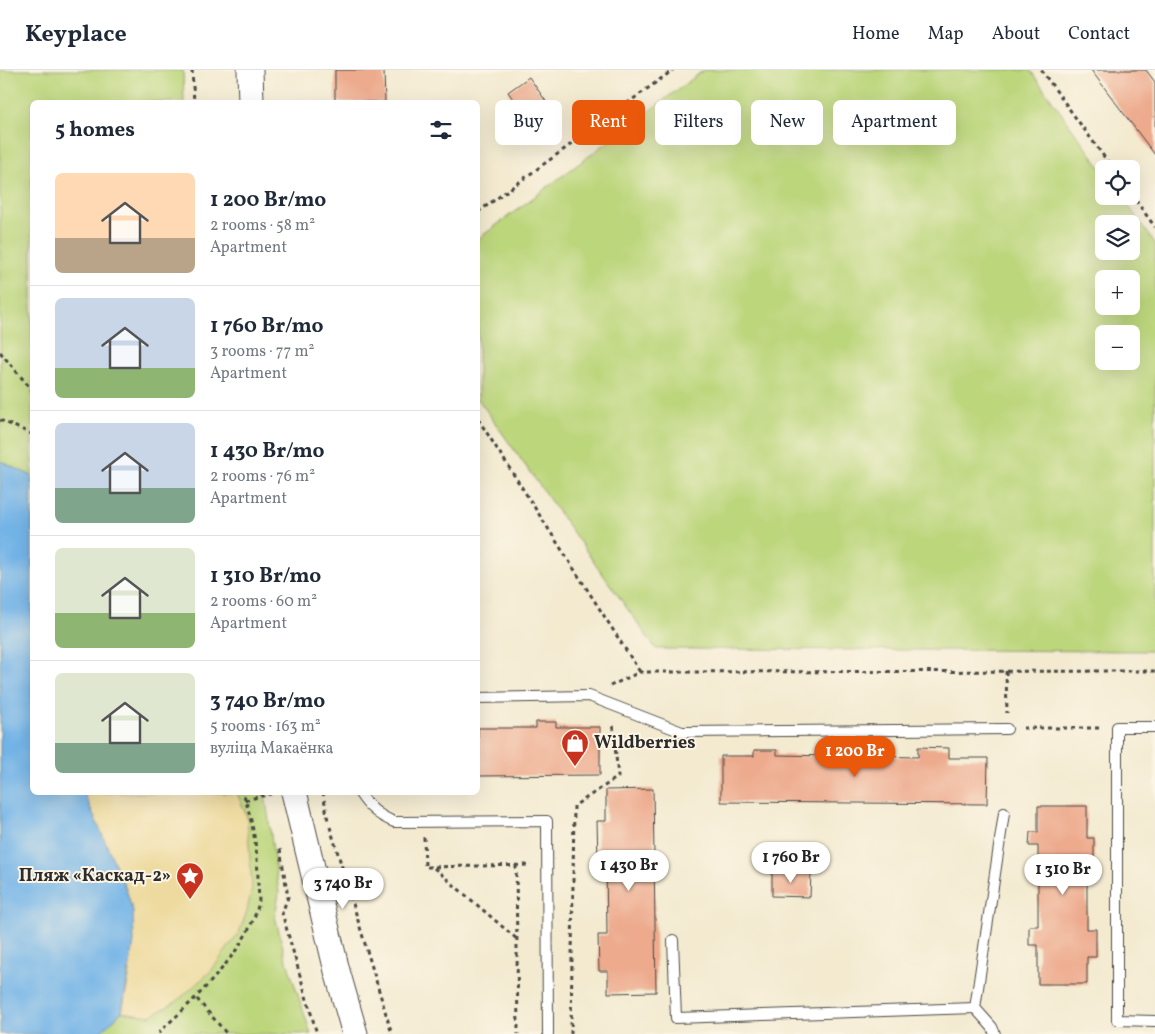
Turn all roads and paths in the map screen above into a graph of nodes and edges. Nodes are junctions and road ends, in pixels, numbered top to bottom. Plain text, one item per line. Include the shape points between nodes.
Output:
1 (192, 70) edge
2 (250, 70) edge
3 (673, 70) edge
4 (1041, 70) edge
5 (194, 100) edge
6 (251, 100) edge
7 (1106, 160) edge
8 (1139, 205) edge
9 (480, 211) edge
10 (1155, 227) edge
11 (0, 352) edge
12 (30, 388) edge
13 (0, 420) edge
14 (480, 422) edge
15 (30, 433) edge
16 (1155, 670) edge
17 (1006, 671) junction
18 (640, 672) junction
19 (590, 696) junction
20 (480, 698) edge
21 (612, 703) junction
22 (1155, 727) edge
23 (1007, 728) junction
24 (1117, 728) junction
25 (244, 795) edge
26 (324, 795) edge
27 (362, 795) edge
28 (278, 796) edge
29 (245, 800) junction
30 (1004, 813) dead end
31 (424, 822) junction
32 (279, 841) dead end
33 (516, 865) junction
34 (547, 865) junction
35 (433, 868) junction
36 (518, 940) junction
37 (673, 940) dead end
38 (197, 999) junction
39 (975, 1008) junction
40 (1155, 1021) edge
41 (159, 1033) edge
42 (227, 1034) edge
43 (317, 1034) edge
44 (355, 1034) edge
45 (392, 1034) edge
46 (518, 1034) edge
47 (548, 1034) edge
48 (571, 1034) edge
49 (995, 1034) edge

1 - 5 path
2 - 6 street
3 - 9 path
4 - 7 path
8 - 10 path
11 - 12 path
13 - 15 path
14 - 18 path
16 - 17 path
17 - 18 path
17 - 23 path
18 - 19 path
19 - 20 lane
19 - 21 lane
21 - 23 lane via 682,732
21 - 48 path via 618,777 574,806
22 - 24 lane
23 - 24 path
24 - 40 lane via 1117,1020
25 - 29 path
26 - 45 path via 329,825
27 - 31 lane via 367,805 380,816 394,822
28 - 29 path
28 - 44 street
29 - 38 path via 253,822 258,860 258,904 249,929
30 - 39 lane
31 - 34 lane via 547,822
31 - 35 path via 425,868
32 - 43 path via 288,897 282,913
33 - 34 path
33 - 35 path
33 - 36 path
34 - 47 lane
35 - 36 path
36 - 46 path
37 - 39 lane via 676,1018
38 - 41 path
38 - 42 path
39 - 49 lane

